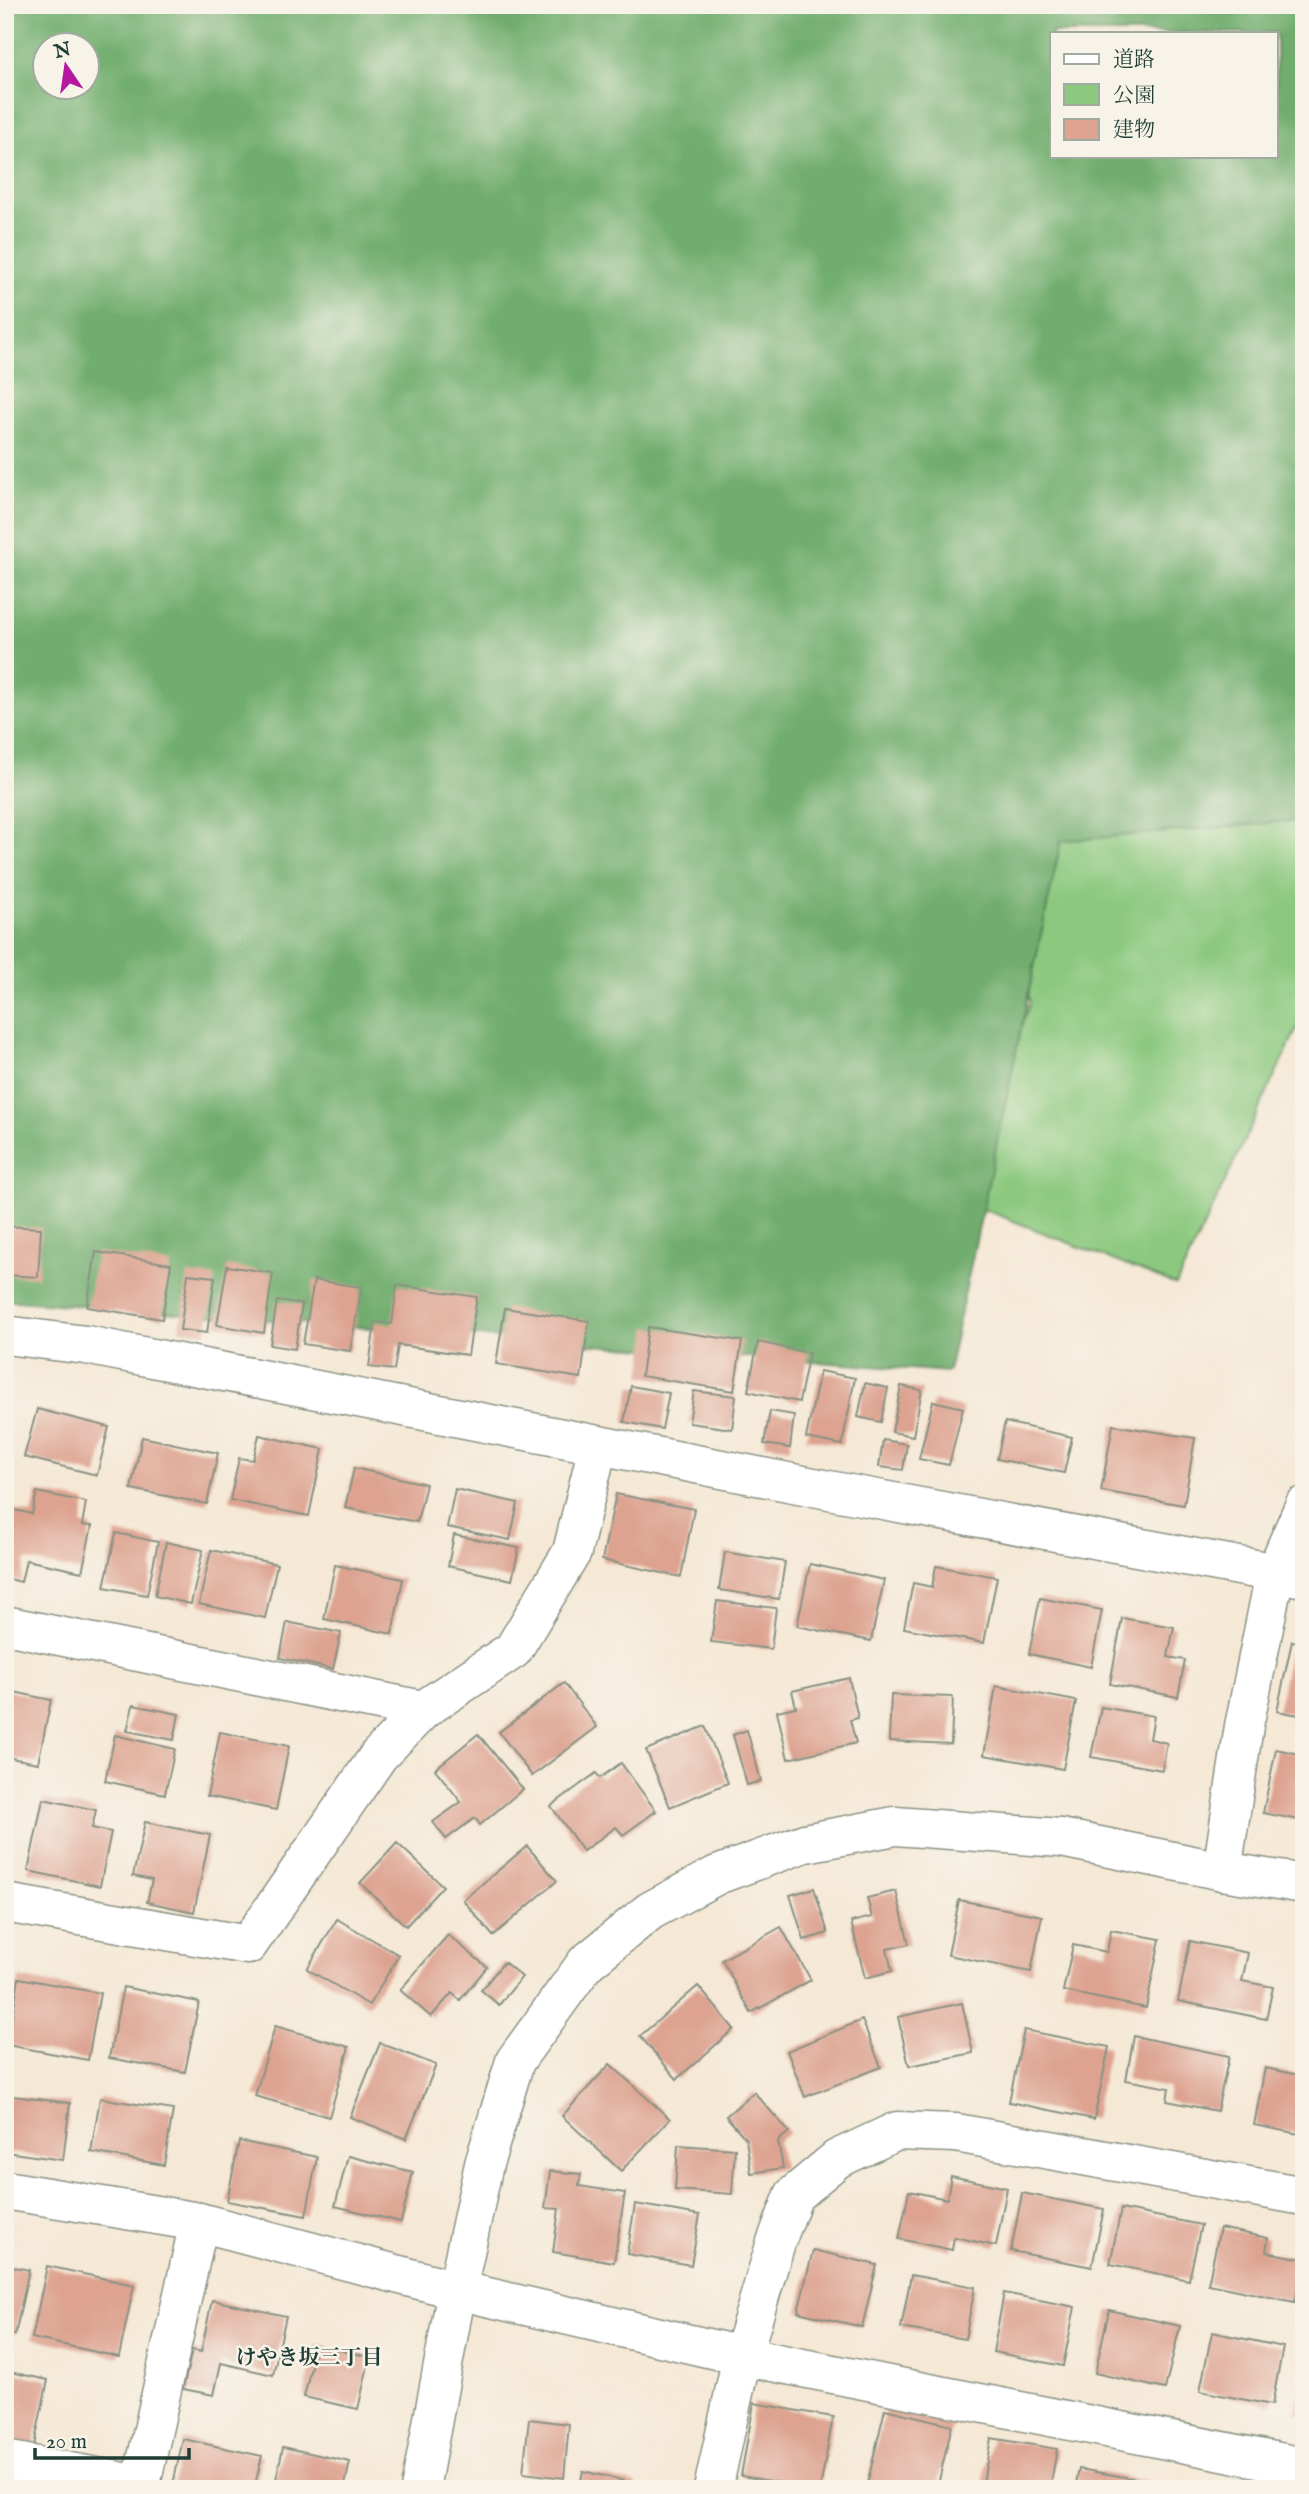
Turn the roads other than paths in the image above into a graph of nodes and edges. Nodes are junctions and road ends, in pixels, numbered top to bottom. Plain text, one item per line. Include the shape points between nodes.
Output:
1 (5, 1335) edge
2 (598, 1446) junction
3 (1304, 1506) edge
4 (1289, 1575) edge
5 (5, 1625) edge
6 (423, 1710) junction
7 (1222, 1871) junction
8 (1304, 1884) edge
9 (5, 1903) edge
10 (5, 2190) edge
11 (1304, 2196) edge
12 (199, 2222) junction
13 (457, 2290) junction
14 (742, 2356) junction
15 (5, 2460) edge
16 (1304, 2467) edge
17 (140, 2487) edge
18 (420, 2489) edge
19 (713, 2489) edge

1 - 2 street via 86,1345
2 - 4 street
2 - 6 street via 572,1552 513,1650
3 - 4 street
4 - 7 street via 1244,1726
5 - 6 street
6 - 9 street via 379,1755 248,1945
7 - 8 street
7 - 13 street via 1061,1838 895,1826 805,1843 717,1875 673,1899 586,1963 515,2061 485,2164
10 - 12 street
11 - 14 street via 957,2133 897,2131 837,2160 794,2195
12 - 13 street
12 - 17 street
13 - 14 street
13 - 18 street
14 - 16 street
14 - 19 street
15 - 17 street

